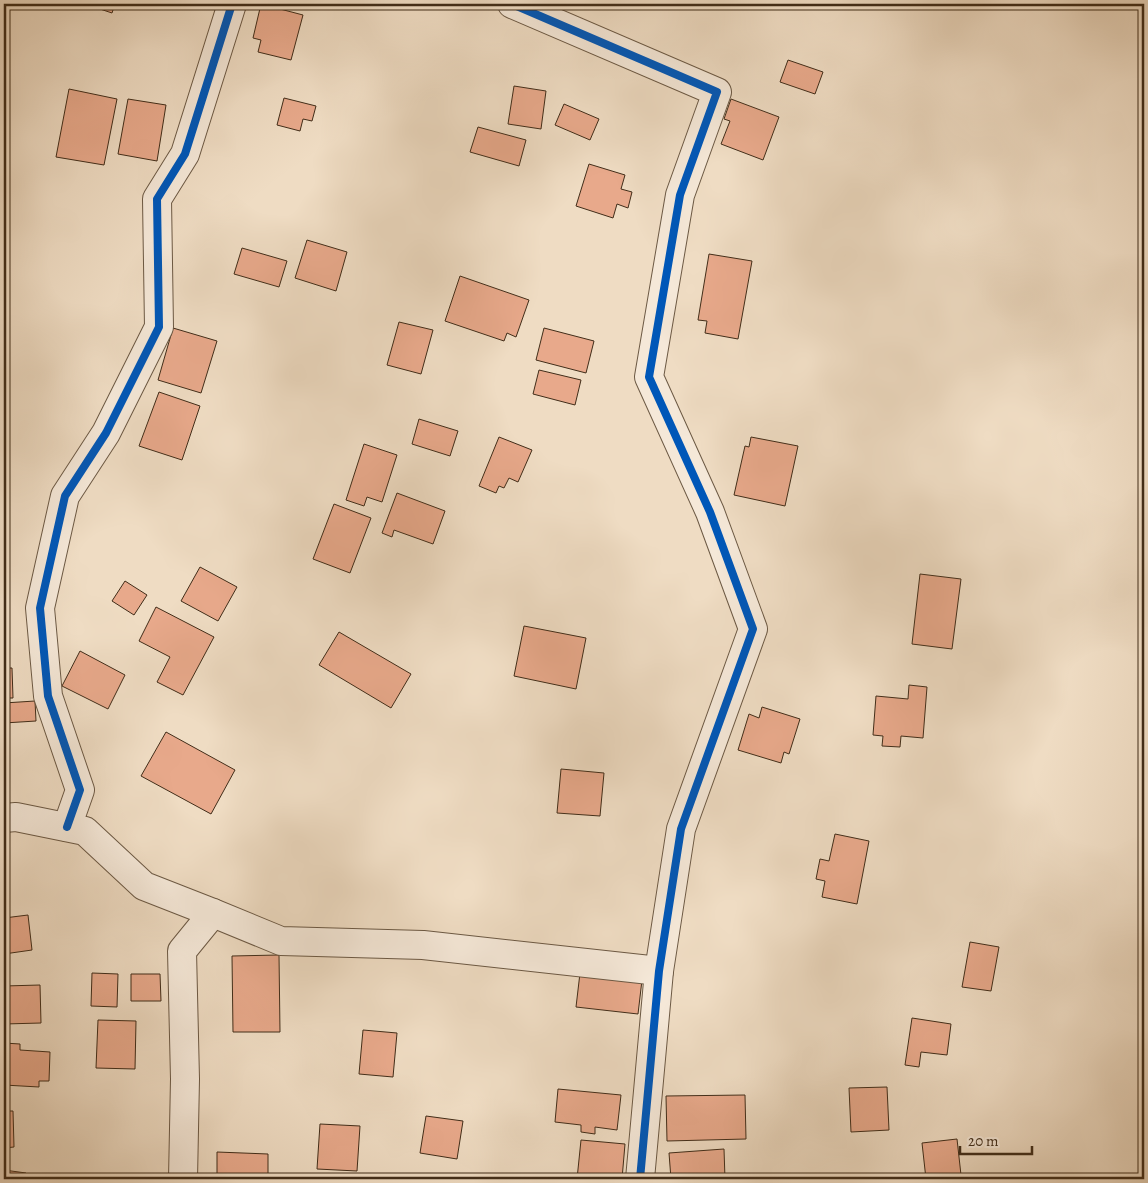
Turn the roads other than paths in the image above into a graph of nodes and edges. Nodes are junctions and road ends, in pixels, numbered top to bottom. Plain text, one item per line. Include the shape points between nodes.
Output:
1 (232, 4) edge
2 (512, 4) edge
3 (4, 818) edge
4 (67, 827) junction
5 (213, 913) junction
6 (659, 971) junction
7 (183, 1179) edge
8 (640, 1179) edge

1 - 4 street via 185,154 157,199 159,327 106,433 66,496 40,608 48,696 80,790
2 - 6 street via 717,92 680,194 649,377 710,512 753,629 681,829
3 - 4 street via 16,817
4 - 5 street via 84,831 144,886
5 - 6 street via 281,941 423,945
5 - 7 street via 182,951
6 - 8 street

